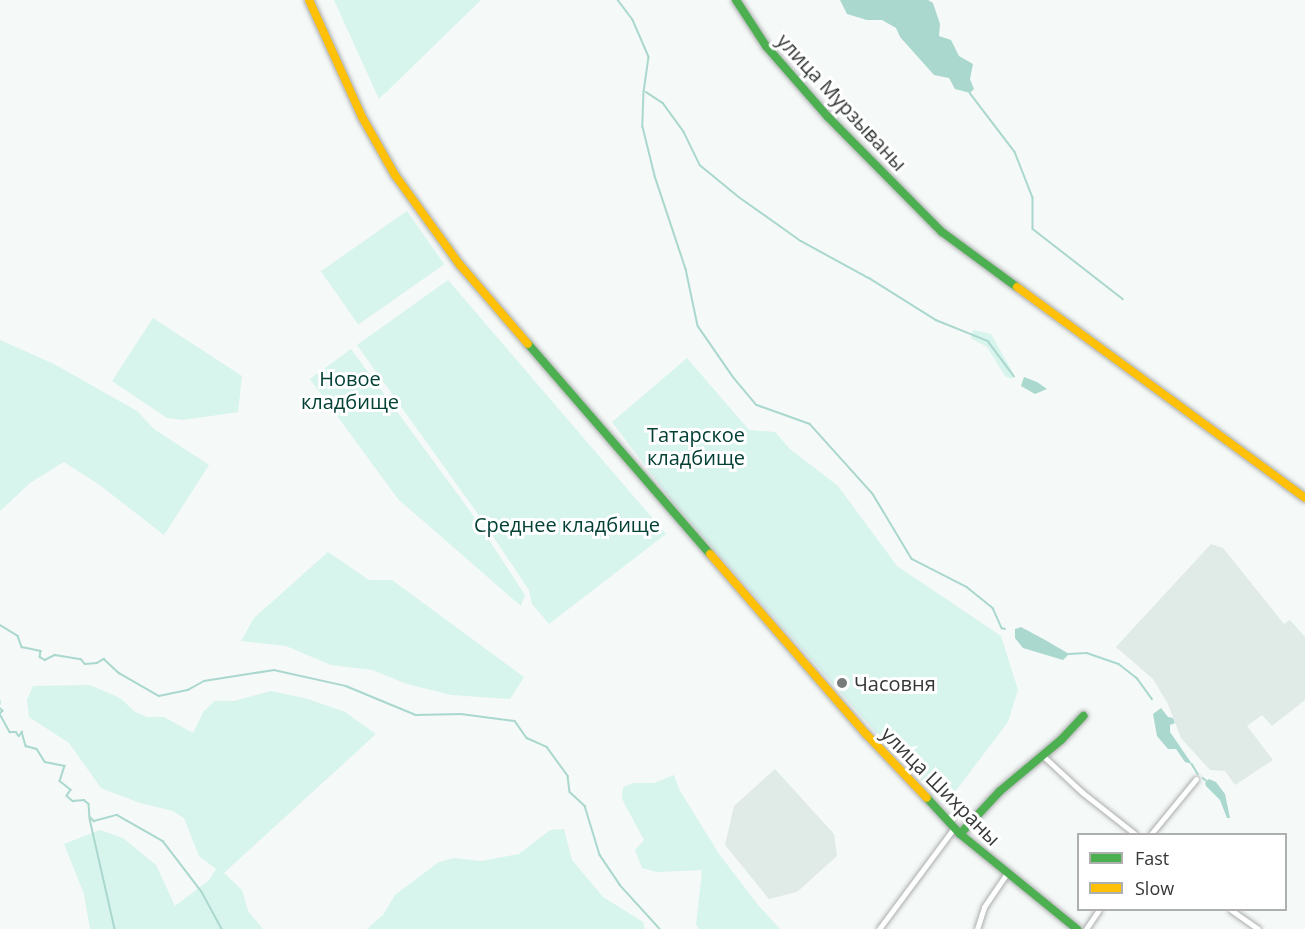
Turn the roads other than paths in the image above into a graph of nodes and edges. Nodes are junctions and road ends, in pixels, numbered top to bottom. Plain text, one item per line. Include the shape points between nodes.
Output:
1 (309, 0) edge
2 (736, 0) edge
3 (1305, 498) edge
4 (1083, 716) dead end
5 (1041, 754) junction
6 (1196, 779) dead end
7 (957, 831) junction
8 (1134, 833) edge
9 (1152, 833) edge
10 (1007, 873) junction
11 (1098, 911) edge
12 (1234, 911) edge
13 (879, 929) edge
14 (977, 929) edge
15 (1077, 929) edge
16 (1086, 929) edge
17 (1258, 929) edge

1 - 7 street, улица Шихраны via 356,107 395,176 432,230 866,734
2 - 3 street, улица Мурзываны via 766,46 828,117 942,232
4 - 5 street via 1061,740
5 - 7 street
5 - 8 street
6 - 9 street
7 - 10 street, улица Шихраны
7 - 13 street
10 - 14 street via 984,907
10 - 15 street, улица Шихраны
11 - 16 street
12 - 17 street

